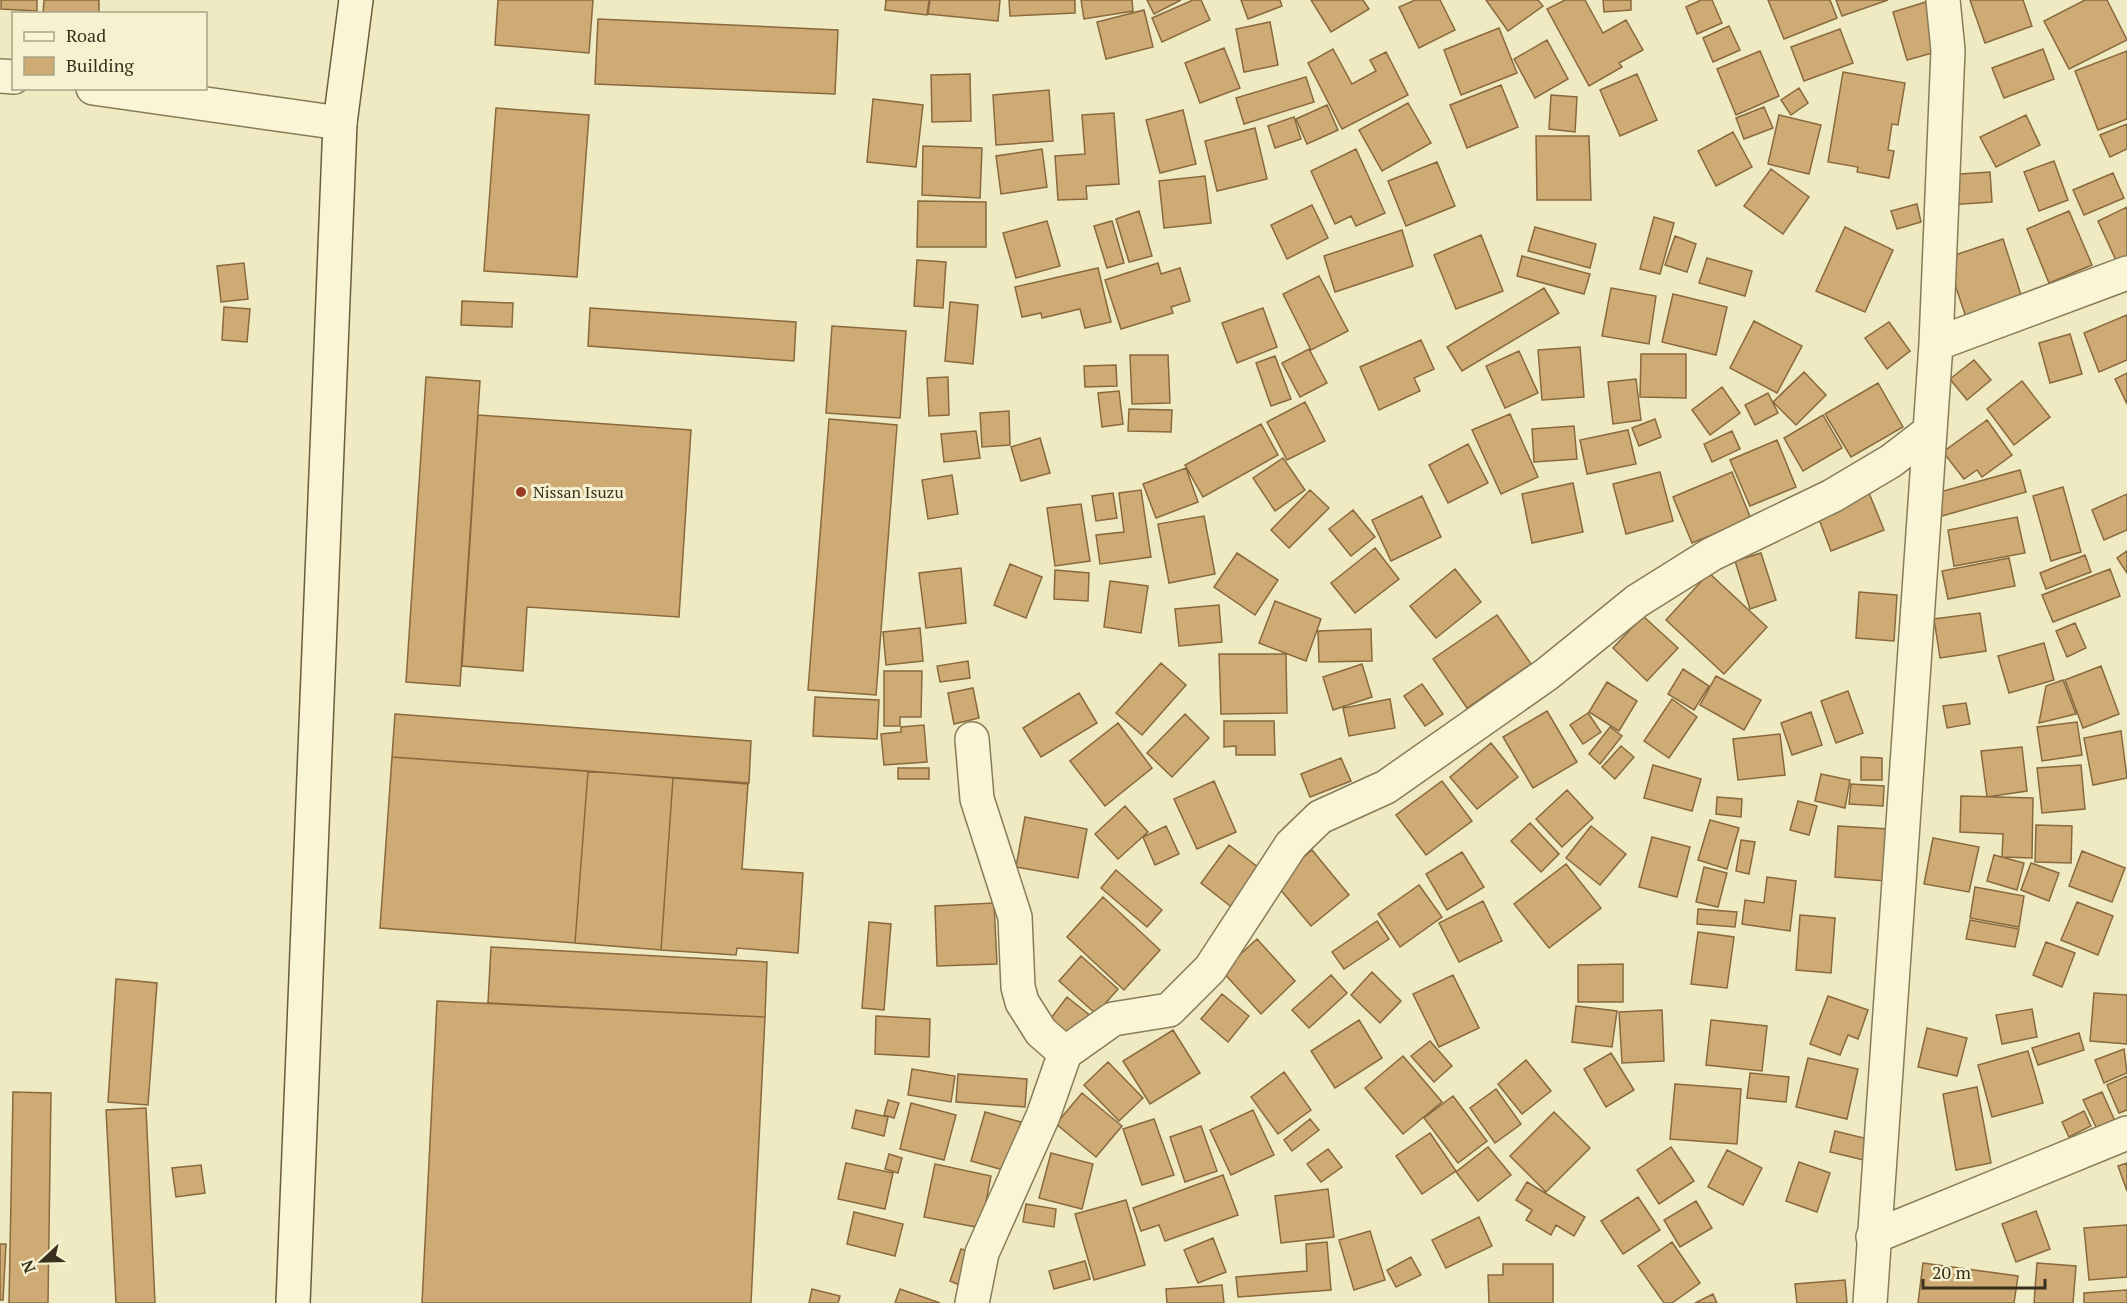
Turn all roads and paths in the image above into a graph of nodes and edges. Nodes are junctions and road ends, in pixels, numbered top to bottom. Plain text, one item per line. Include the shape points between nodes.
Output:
1 (356, 0) edge
2 (1943, 0) edge
3 (107, 90) edge
4 (340, 123) junction
5 (2127, 273) edge
6 (1936, 344) junction
7 (1930, 431) junction
8 (972, 739) dead end
9 (1065, 1053) junction
10 (2127, 1133) edge
11 (1873, 1237) junction
12 (293, 1303) edge
13 (972, 1303) edge
14 (1870, 1303) edge

1 - 4 street
2 - 6 street via 1948,50
3 - 4 street
4 - 12 street
5 - 6 street
6 - 7 street
7 - 9 street via 1891,461 1832,496 1712,554 1637,601 1547,674 1386,787 1320,817 1291,845 1210,969 1169,1010 1113,1019
7 - 11 street
8 - 9 street via 977,799 1015,917 1022,1002 1041,1032
9 - 13 street via 1043,1116 982,1253
10 - 11 street
11 - 14 street

